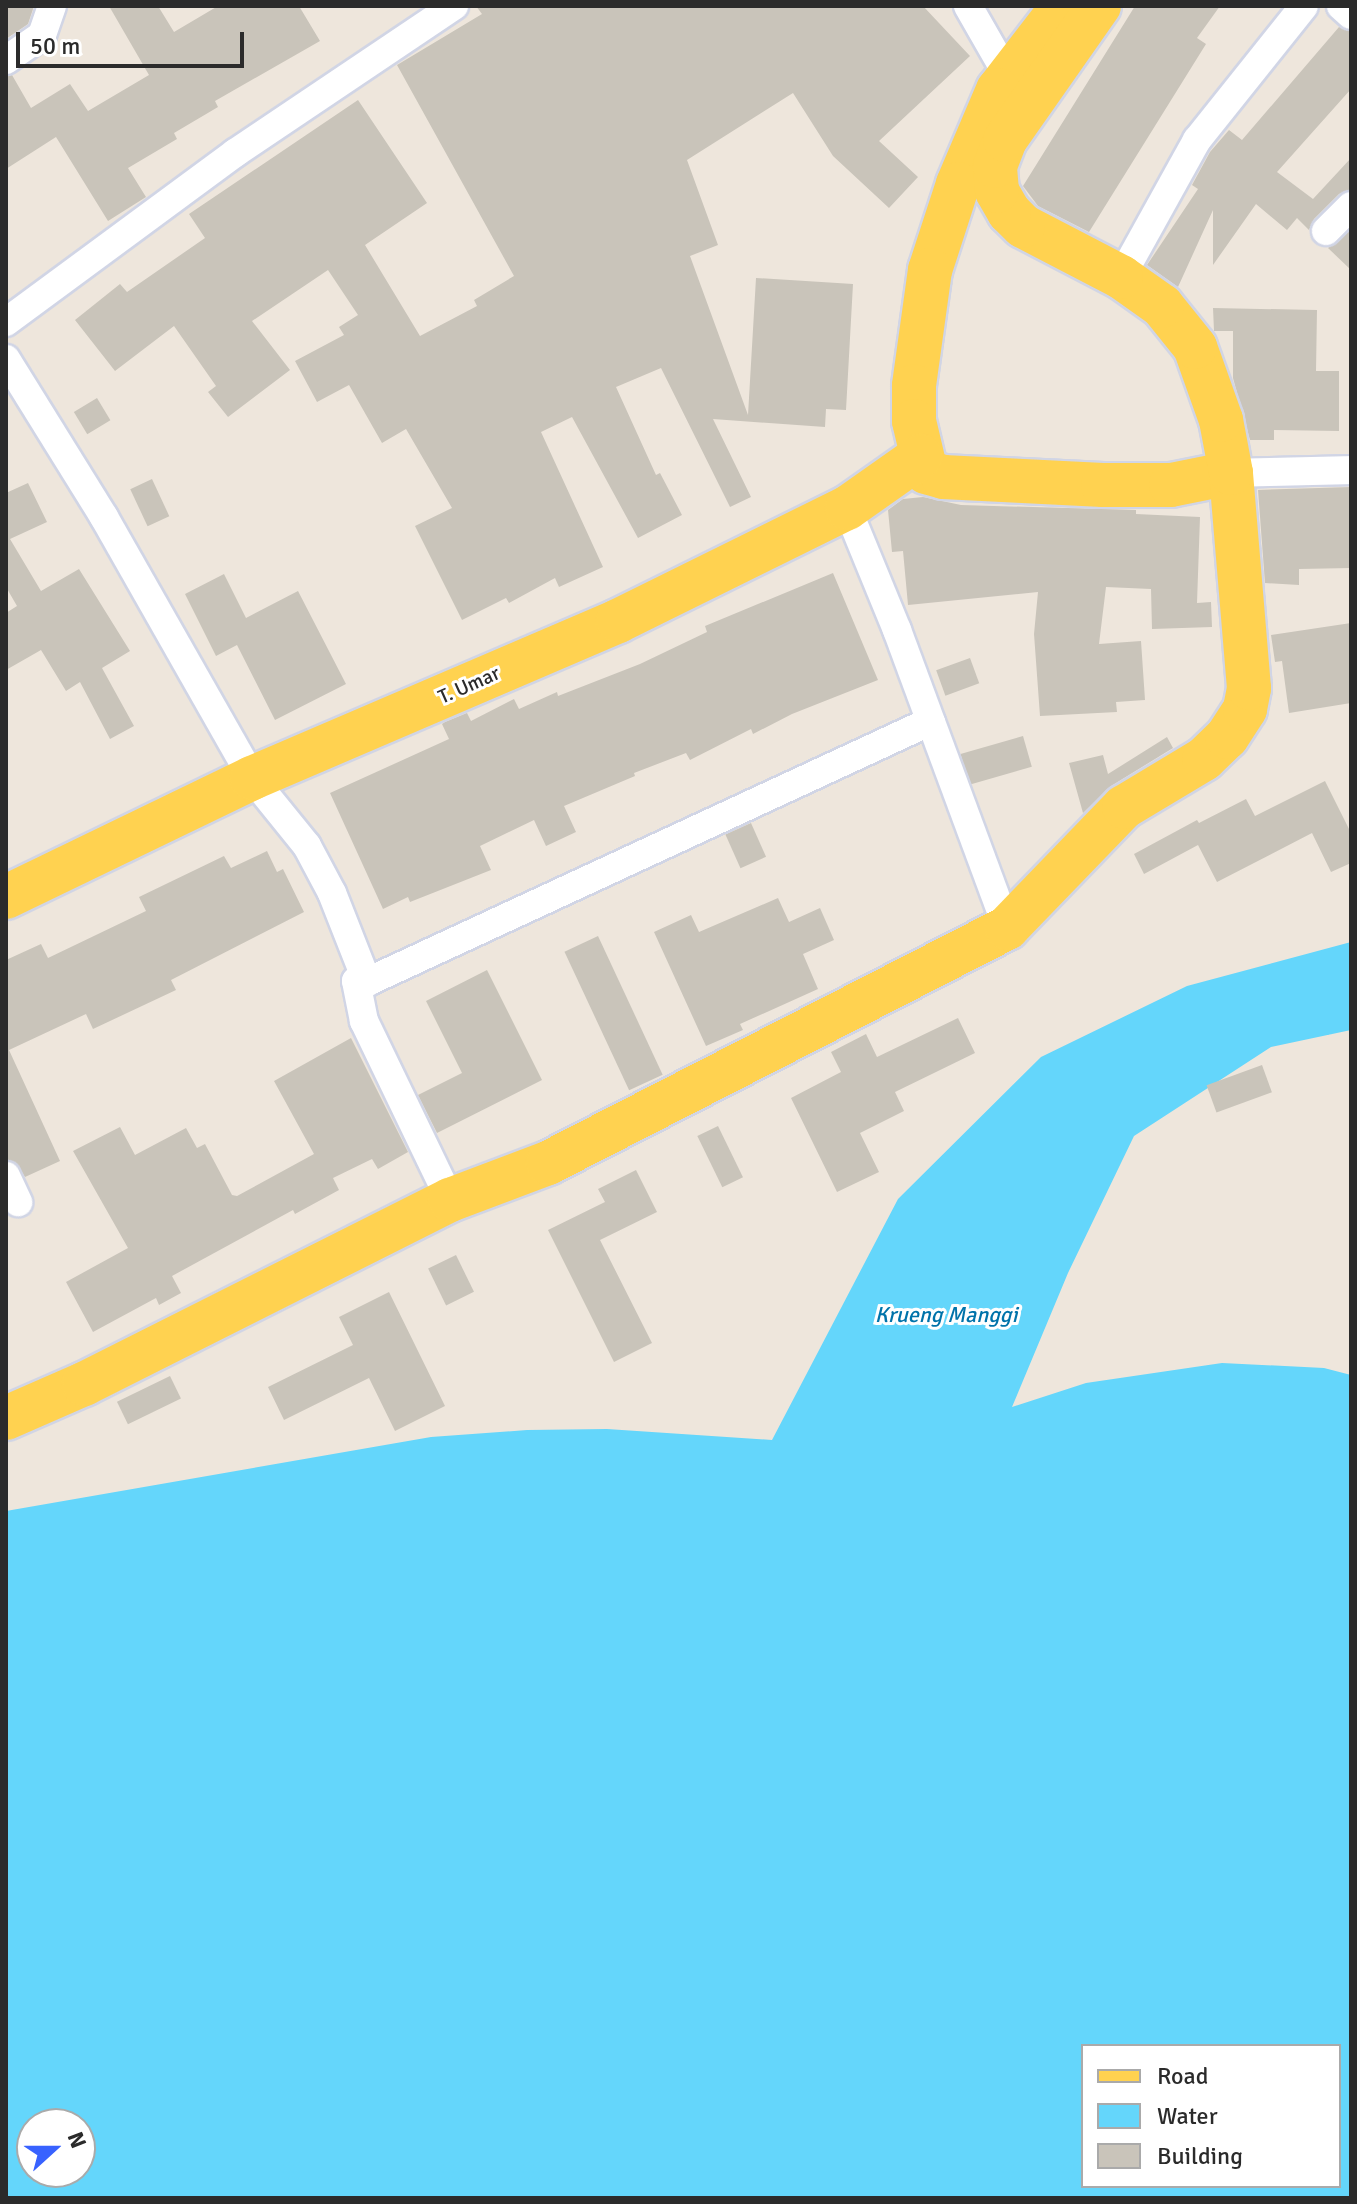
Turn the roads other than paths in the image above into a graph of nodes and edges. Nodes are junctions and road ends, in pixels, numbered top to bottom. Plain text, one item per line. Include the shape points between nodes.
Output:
1 (52, 6) edge
2 (454, 6) edge
3 (968, 6) edge
4 (1063, 6) edge
5 (1099, 6) edge
6 (1304, 6) edge
7 (1341, 6) edge
8 (1351, 15) edge
9 (6, 60) edge
10 (1007, 74) junction
11 (1351, 206) edge
12 (1326, 231) dead end
13 (1121, 277) junction
14 (6, 322) edge
15 (6, 359) edge
16 (921, 456) junction
17 (1351, 470) edge
18 (1231, 473) junction
19 (847, 508) junction
20 (931, 721) junction
21 (252, 778) junction
22 (6, 897) edge
23 (1007, 928) junction
24 (367, 982) junction
25 (450, 1200) junction
26 (6, 1418) edge

1 - 9 street via 42,35
2 - 14 street via 235,153
3 - 10 street
4 - 10 main road
5 - 13 main road via 1005,140 995,177 1003,203 1023,226
6 - 13 street via 1197,140
7 - 8 street
10 - 16 main road via 974,141 930,270 914,386
11 - 12 street
13 - 18 main road via 1162,306 1195,347 1221,420
15 - 21 street via 104,517
16 - 18 main road via 926,472 943,477 1171,485
16 - 19 main road, T. Umar
17 - 18 street
18 - 23 main road via 1249,688 1245,709 1218,748 1124,807
19 - 20 street
19 - 21 main road, T. Umar via 618,621
20 - 23 street
20 - 24 street
21 - 22 main road, T. Umar
21 - 24 street via 307,846
23 - 25 main road via 548,1163
24 - 25 street via 356,981 364,1021
25 - 26 main road

